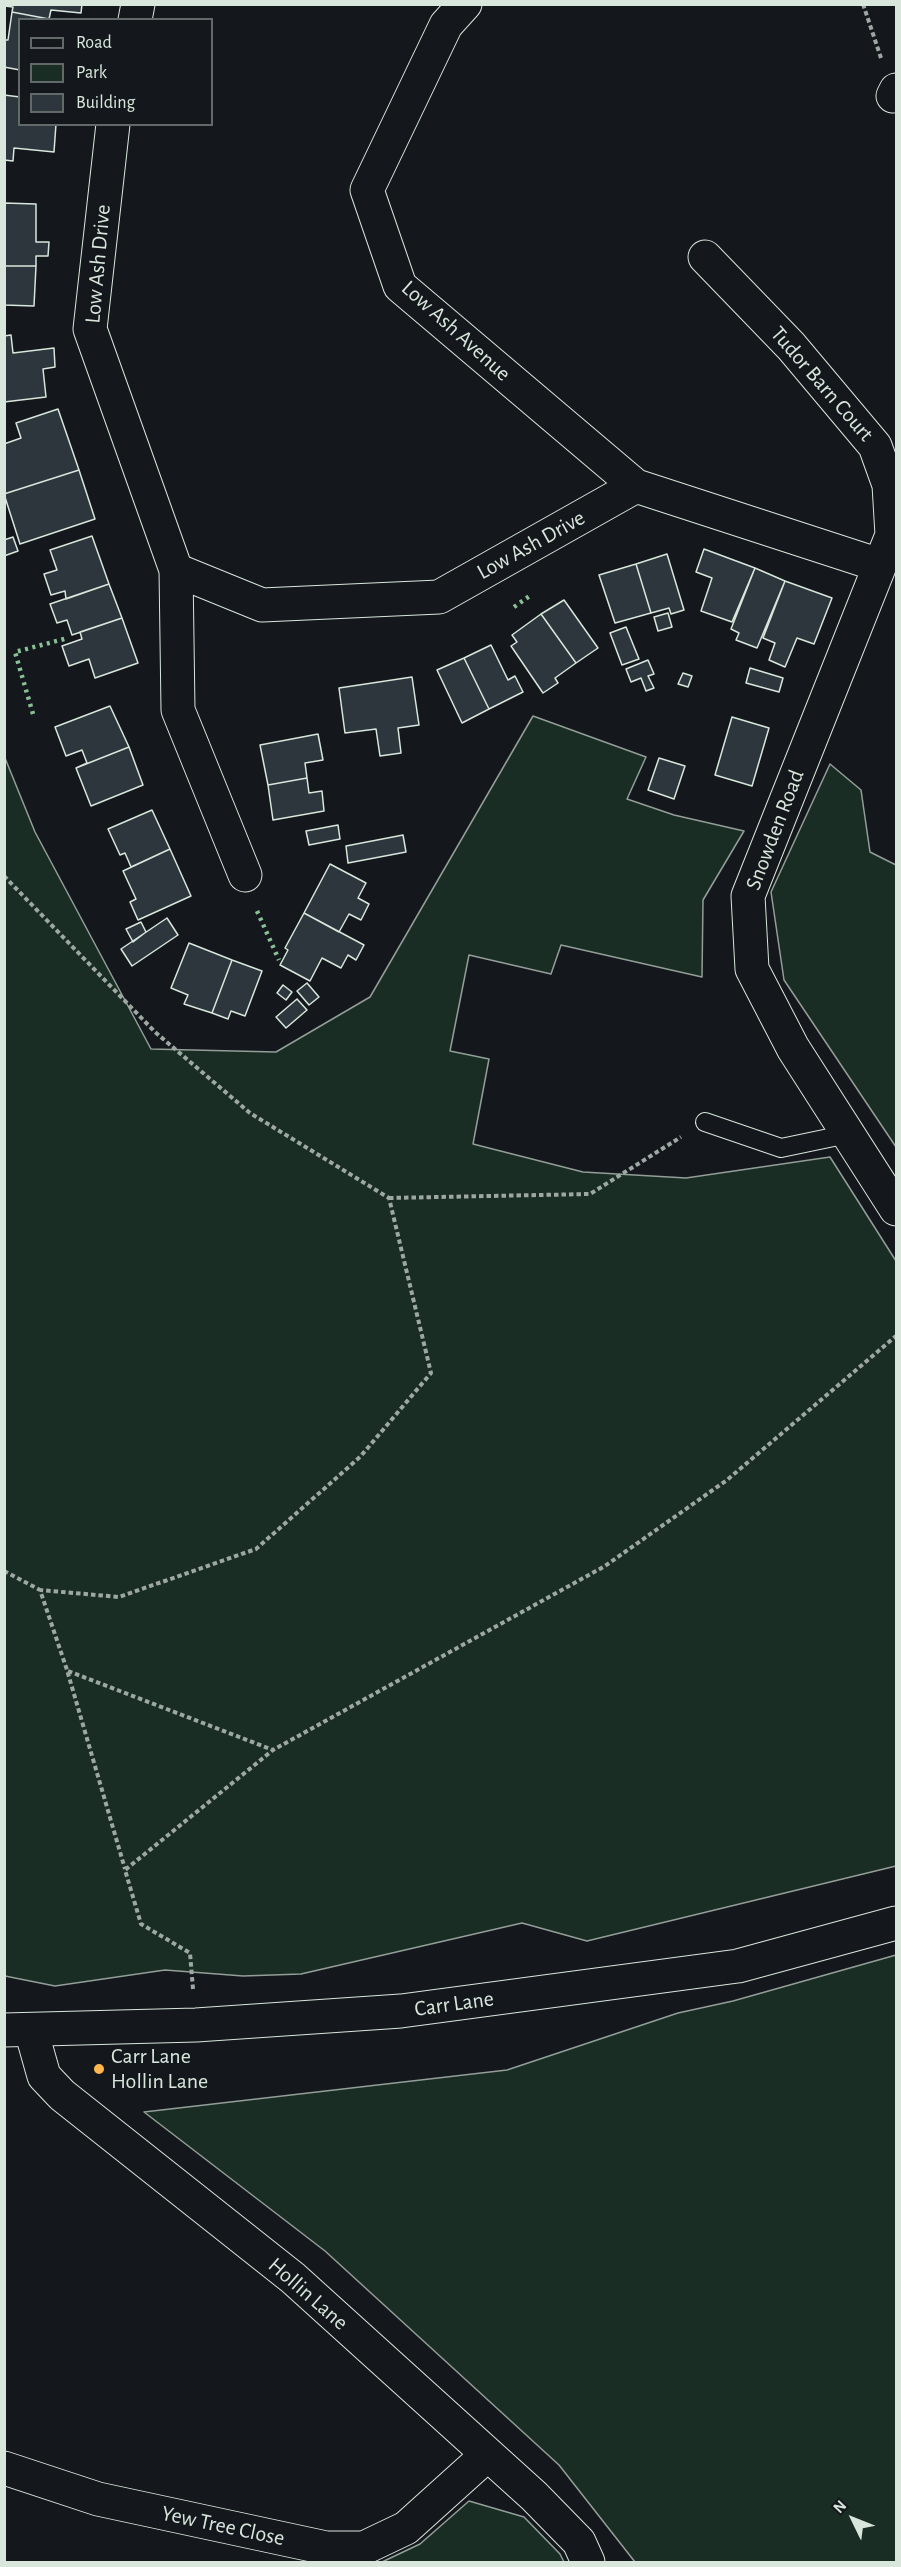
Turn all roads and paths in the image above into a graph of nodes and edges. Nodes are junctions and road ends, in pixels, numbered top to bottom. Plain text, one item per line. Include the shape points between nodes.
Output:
1 (465, 4) edge
2 (113, 126) edge
3 (705, 257) dead end
4 (636, 486) junction
5 (894, 536) edge
6 (879, 565) junction
7 (176, 570) junction
8 (245, 875) dead end
9 (4, 876) edge
10 (705, 1122) joint
11 (848, 1134) junction
12 (389, 1198) junction
13 (897, 1209) edge
14 (897, 1336) edge
15 (4, 1571) edge
16 (40, 1590) junction
17 (68, 1670) junction
18 (273, 1750) junction
19 (125, 1870) junction
20 (897, 1923) edge
21 (190, 1953) dead end
22 (18, 2030) edge
23 (487, 2455) junction
24 (4, 2468) edge
25 (588, 2562) edge

1 - 4 street, Low Ash Avenue via 446,25 367,190 400,286
2 - 7 street, Low Ash Drive via 90,329
3 - 5 street, Tudor Barn Court via 791,346 875,446 889,485
4 - 6 street
4 - 7 street, Low Ash Drive via 439,597 262,605
5 - 6 street, Snowden Road
6 - 11 street, Snowden Road via 748,896 752,969 793,1048
7 - 8 street, Low Ash Drive via 178,710
9 - 12 path via 155,1032 250,1113
10 - 11 lane via 781,1148
10 - 12 path via 590,1194
11 - 13 street, Snowden Road
12 - 16 path via 431,1373 360,1457 256,1549 120,1597
14 - 18 path via 727,1480 605,1566
15 - 16 path
16 - 17 path
17 - 18 path
17 - 19 path
18 - 19 path
19 - 21 path via 141,1924
20 - 22 street, Carr Lane via 738,1966 401,2011 196,2025
22 - 23 street, Hollin Lane via 44,2076 62,2096 293,2278
23 - 24 street, Yew Tree Close via 406,2528 364,2548 326,2548 98,2499
23 - 25 street, Hollin Lane via 579,2542

